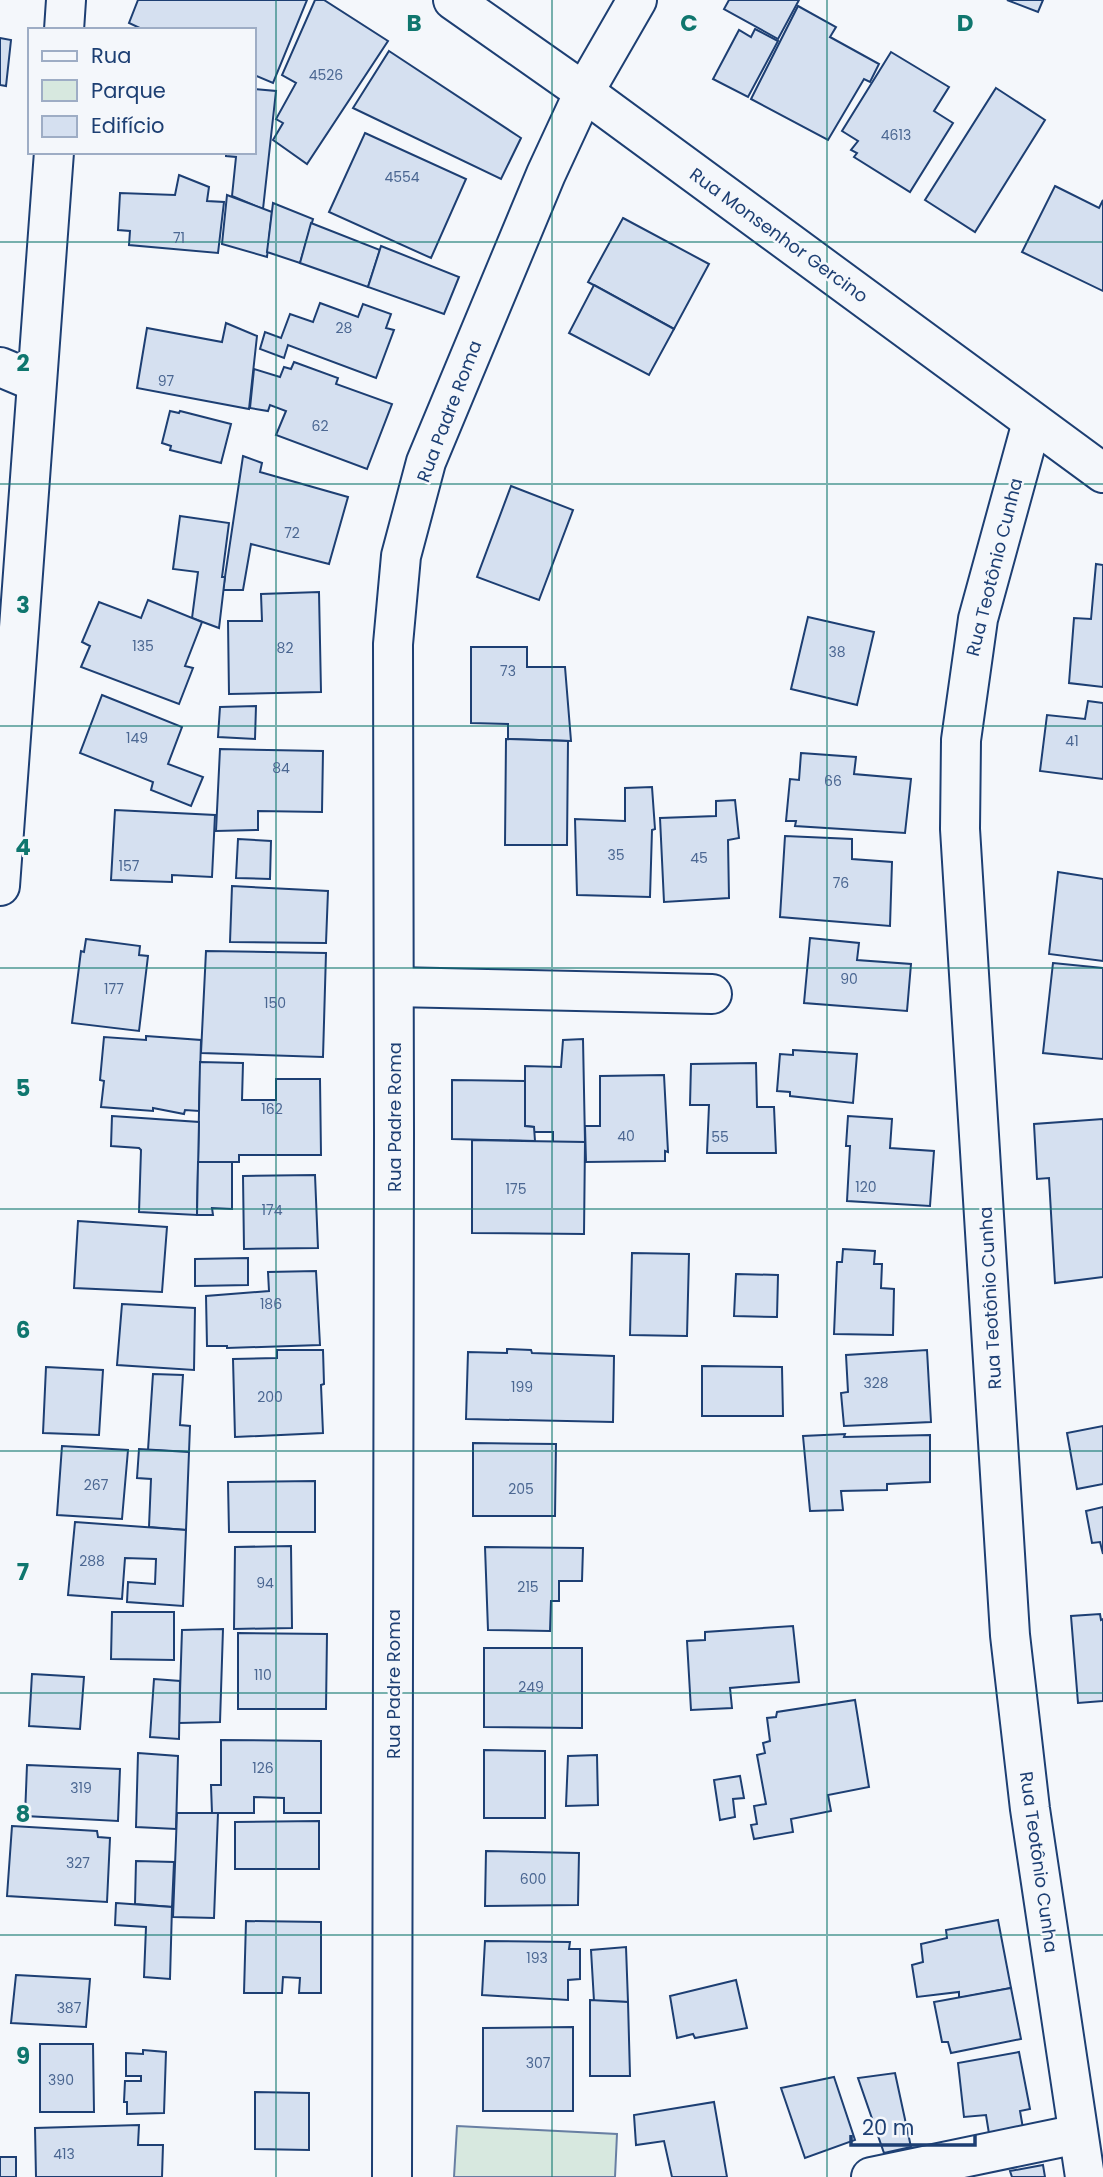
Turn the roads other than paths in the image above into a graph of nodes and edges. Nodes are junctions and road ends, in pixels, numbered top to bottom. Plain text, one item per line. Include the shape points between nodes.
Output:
1 (66, 0) edge
2 (453, 0) edge
3 (637, 0) edge
4 (64, 28) edge
5 (584, 92) junction
6 (54, 154) edge
7 (0, 368) edge
8 (37, 382) junction
9 (1032, 422) junction
10 (1103, 473) edge
11 (0, 886) edge
12 (394, 987) junction
13 (712, 994) dead end
14 (1079, 2134) junction
15 (392, 2177) edge
16 (871, 2177) edge
17 (1084, 2177) edge

1 - 4 street
2 - 5 street, Rua Monsenhor Gercino
3 - 5 street, Rua Padre Roma
5 - 9 street, Rua Monsenhor Gercino
5 - 12 street, Rua Padre Roma via 426,462 401,555 393,643
6 - 8 street
7 - 8 street
8 - 11 street
9 - 10 street, Rua Monsenhor Gercino
9 - 14 street, Rua Teotônio Cunha via 978,620 961,740 960,829 1010,1635 1030,1809
12 - 13 street
12 - 15 street, Rua Padre Roma
14 - 16 street
14 - 17 street, Rua Teotônio Cunha

